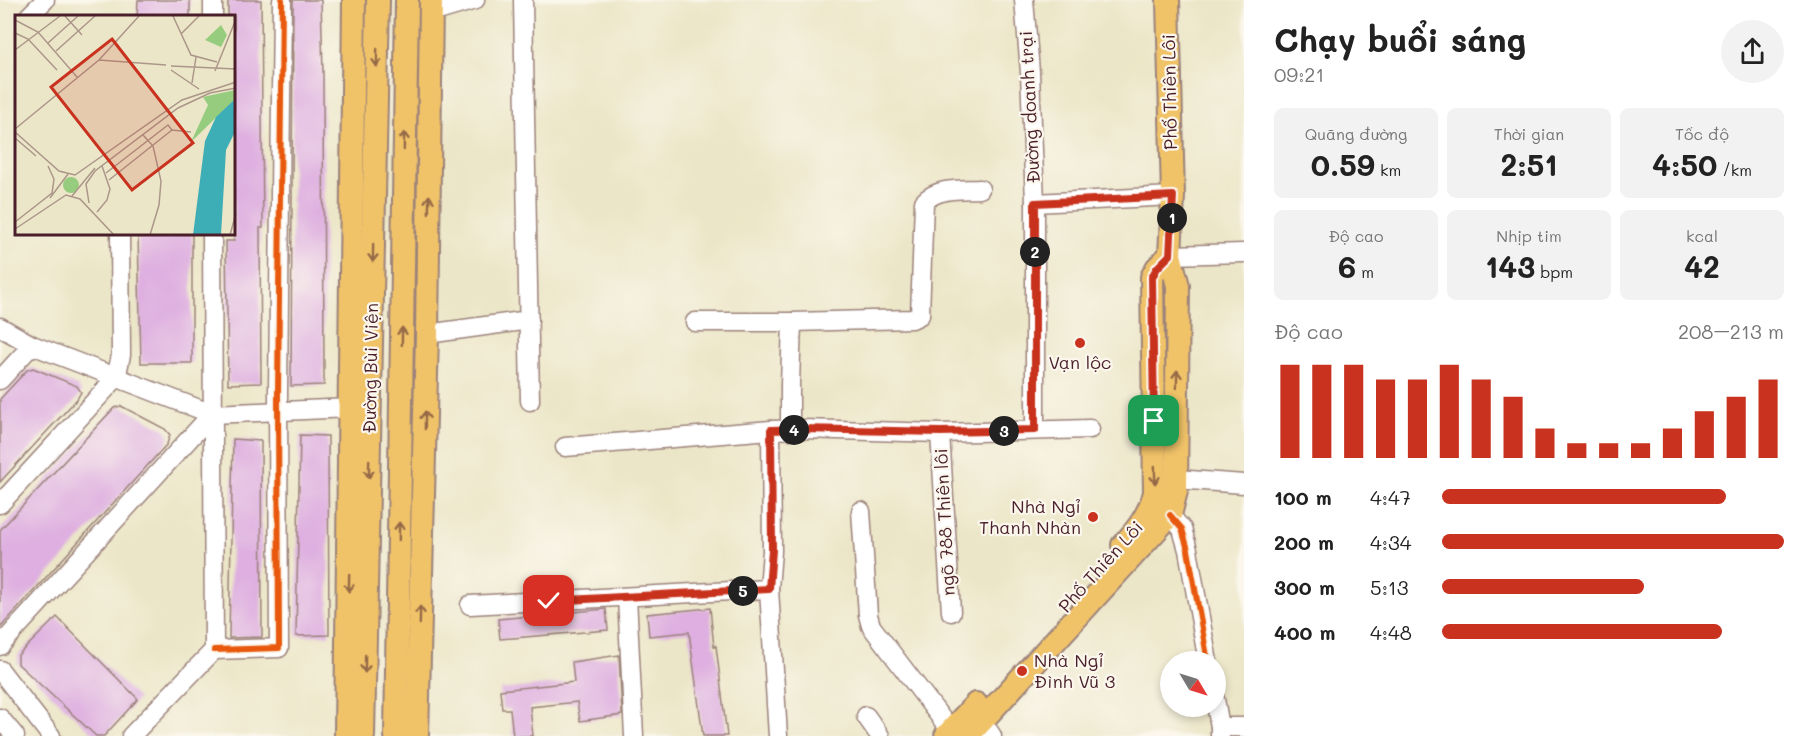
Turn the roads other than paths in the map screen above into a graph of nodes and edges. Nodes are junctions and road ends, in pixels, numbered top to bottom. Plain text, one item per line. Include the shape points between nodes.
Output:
1 (45, 0) edge
2 (282, 0) edge
3 (354, 0) edge
4 (378, 0) edge
5 (406, 0) edge
6 (475, 0) edge
7 (523, 0) edge
8 (1024, 0) edge
9 (1168, 0) edge
10 (431, 7) edge
11 (30, 15) edge
12 (980, 189) dead end
13 (1173, 196) junction
14 (1035, 203) junction
15 (120, 236) edge
16 (212, 236) edge
17 (1244, 252) edge
18 (1170, 255) junction
19 (529, 320) junction
20 (694, 322) dead end
21 (792, 322) junction
22 (0, 327) edge
23 (427, 334) junction
24 (32, 345) junction
25 (116, 378) junction
26 (0, 380) edge
27 (530, 401) dead end
28 (360, 407) junction
29 (278, 412) junction
30 (212, 414) junction
31 (1090, 429) dead end
32 (771, 430) junction
33 (790, 430) junction
34 (1035, 430) junction
35 (940, 432) junction
36 (565, 447) dead end
37 (1176, 479) junction
38 (1244, 484) edge
39 (0, 504) edge
40 (861, 511) dead end
41 (1160, 512) junction
42 (769, 589) junction
43 (627, 597) junction
44 (470, 605) dead end
45 (951, 612) dead end
46 (0, 646) edge
47 (214, 650) junction
48 (1206, 651) edge
49 (0, 670) edge
50 (866, 716) dead end
51 (0, 718) edge
52 (1244, 727) edge
53 (1220, 731) edge
54 (968, 732) edge
55 (358, 734) edge
56 (403, 734) edge
57 (15, 736) edge
58 (51, 736) edge
59 (131, 736) edge
60 (634, 736) edge
61 (778, 736) edge
62 (880, 736) edge

1 - 11 street
2 - 29 street
3 - 28 main road, Đường Bùi Viện
4 -> 28 main road, Đường Bùi Viện
56 -> 5 main road, Đường Bùi Viện
6 - 10 street
7 - 19 street
8 - 14 street, Đường doanh trại
9 - 13 main road, Phố Thiên Lôi
23 -> 10 main road
12 - 21 street via 942,191 924,202 920,315 912,319
13 - 14 street
13 - 18 main road, Phố Thiên Lôi
14 - 34 street, Đường doanh trại
15 - 25 street via 121,355
16 - 30 street
17 - 18 street
37 -> 18 main road, Phố Thiên Lôi via 1178,286
18 -> 41 main road, Phố Thiên Lôi via 1152,277 1155,493
19 - 23 street
19 - 27 street
20 - 21 street
21 - 33 street
22 - 24 street
56 -> 23 main road
24 - 25 street
24 - 26 street
25 - 30 street
25 - 39 street
28 - 29 street
28 -> 55 main road, Đường Bùi Viện
29 - 30 street
29 - 47 street via 279,648
30 - 46 street
30 - 47 street
31 - 34 street, ngõ 788 Thiên lôi
32 - 33 street, ngõ 788 Thiên lôi
32 - 36 street, ngõ 788 Thiên lôi
32 - 42 street
33 - 35 street, ngõ 788 Thiên lôi
34 - 35 street, ngõ 788 Thiên lôi
35 - 45 street, ngõ 788 Thiên lôi
37 - 38 street
37 - 41 main road, Phố Thiên Lôi via 1176,491
40 - 54 street via 871,626
41 - 48 street via 1182,529
41 - 54 main road, Phố Thiên Lôi
41 - 54 main road, Phố Thiên Lôi via 1141,525
42 - 43 street
42 - 61 street
43 - 44 street
43 - 60 street
47 - 59 street
49 - 58 street
50 - 62 street
51 - 57 street
52 - 53 street
55 - 56 main road

